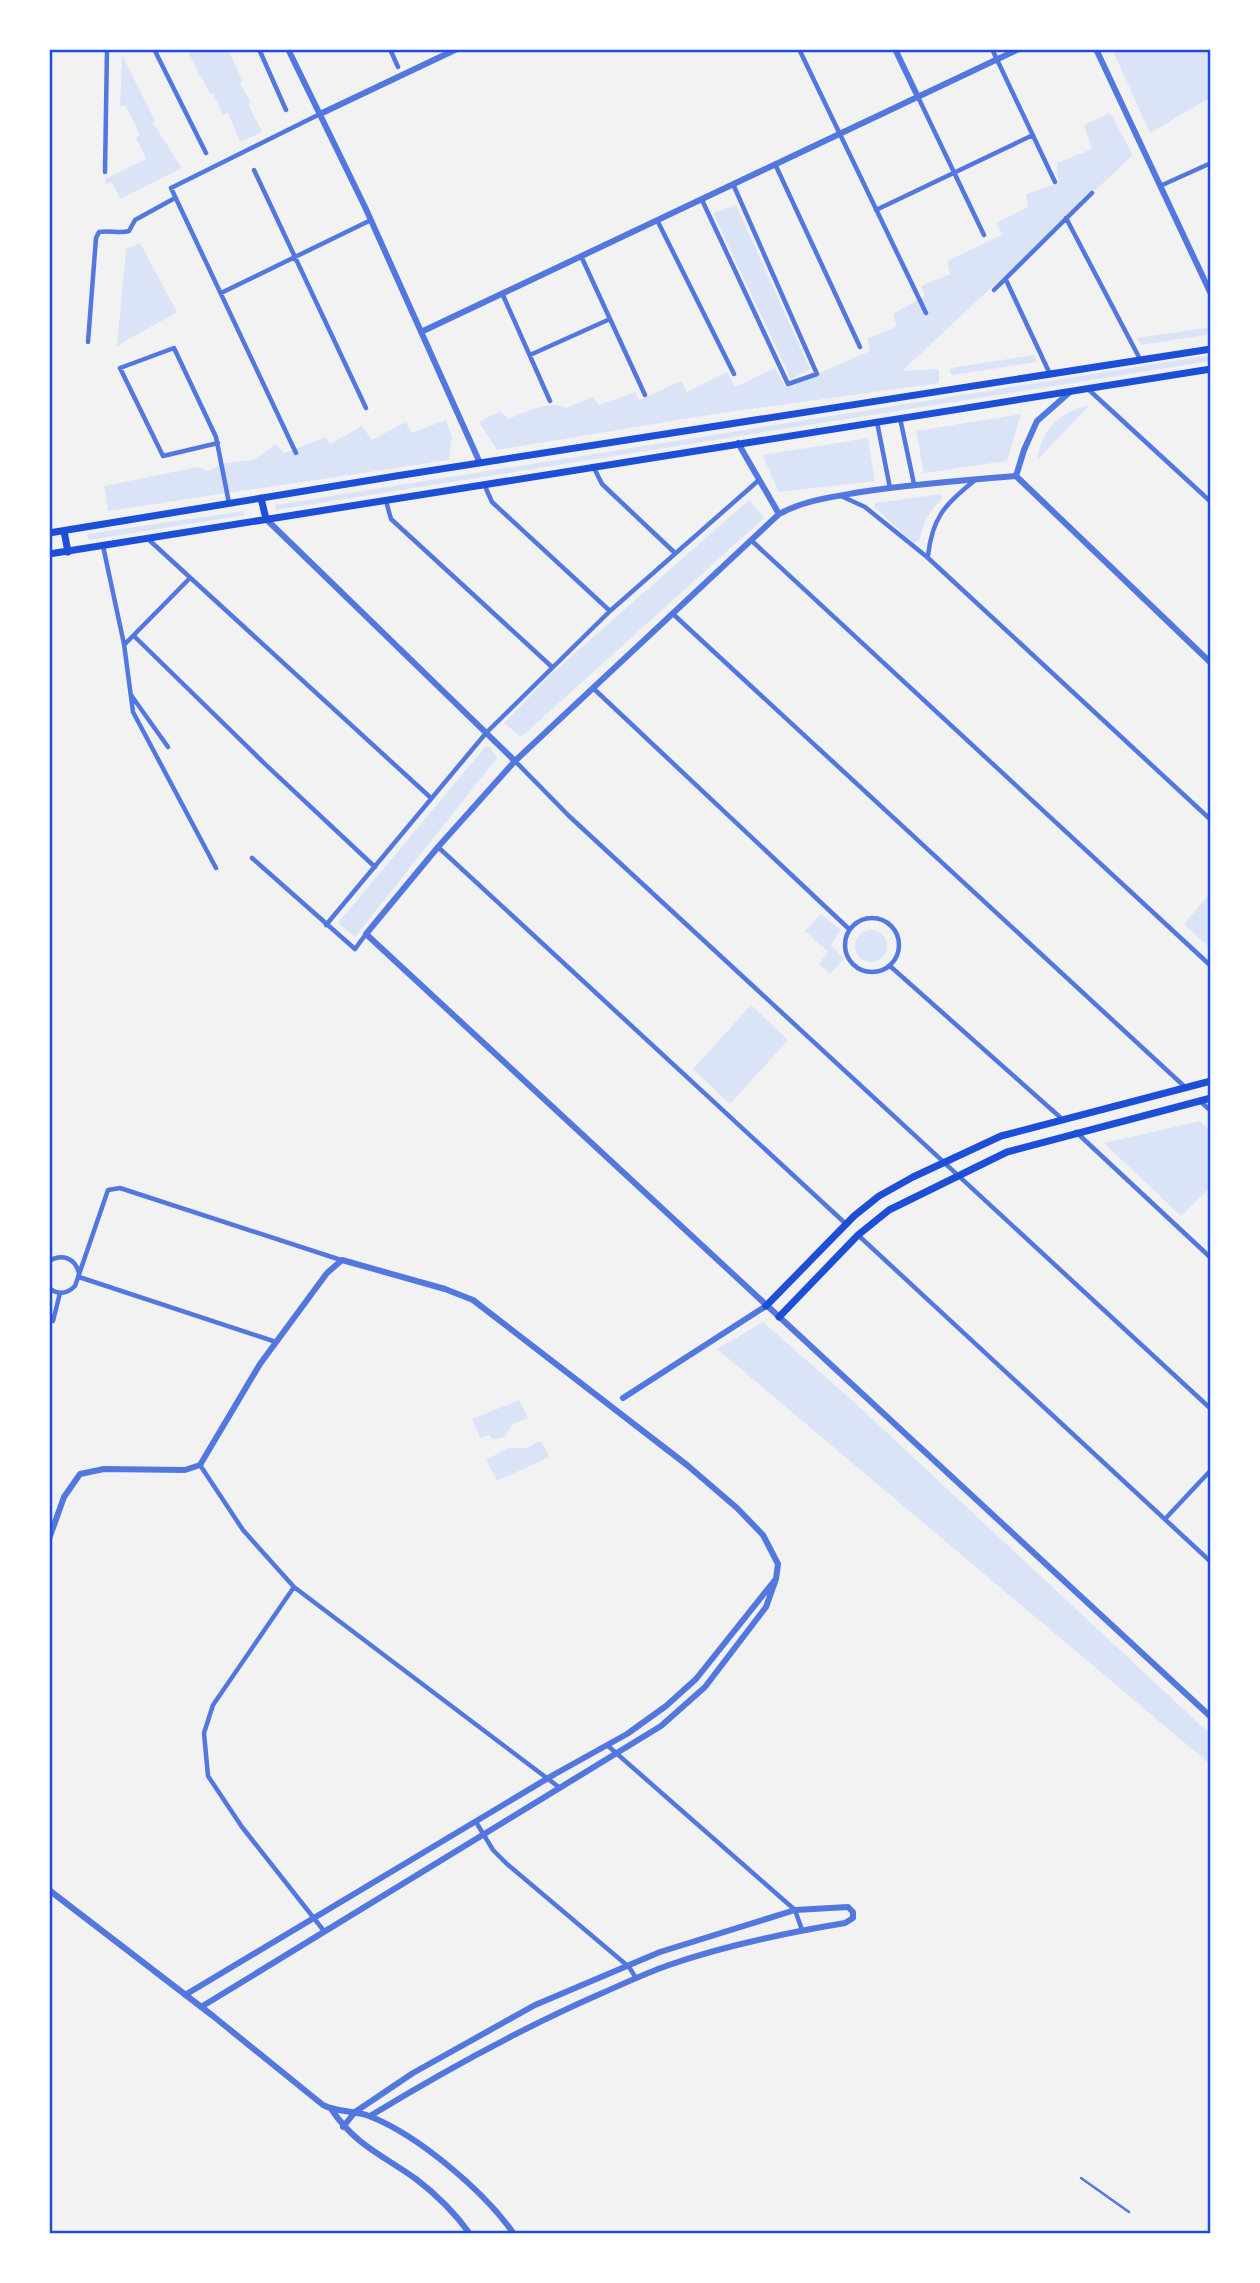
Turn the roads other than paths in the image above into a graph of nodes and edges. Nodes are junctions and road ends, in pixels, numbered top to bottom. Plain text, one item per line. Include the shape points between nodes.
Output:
1 (107, 49) edge
2 (154, 49) edge
3 (259, 49) edge
4 (288, 49) edge
5 (390, 49) edge
6 (457, 49) edge
7 (799, 49) edge
8 (895, 49) edge
9 (992, 49) edge
10 (1019, 49) edge
11 (1096, 49) edge
12 (997, 59) junction
13 (398, 67) dead end
14 (918, 97) junction
15 (286, 110) dead end
16 (320, 114) junction
17 (839, 134) junction
18 (1033, 135) junction
19 (206, 153) dead end
20 (1211, 163) edge
21 (775, 164) junction
22 (254, 170) dead end
23 (105, 172) dead end
24 (953, 172) junction
25 (1055, 182) dead end
26 (733, 184) junction
27 (1160, 186) junction
28 (1092, 193) dead end
29 (176, 198) junction
30 (702, 200) junction
31 (876, 210) junction
32 (1066, 218) junction
33 (371, 220) junction
34 (657, 220) junction
35 (984, 235) dead end
36 (581, 256) junction
37 (295, 257) junction
38 (1005, 279) junction
39 (994, 290) dead end
40 (502, 293) junction
41 (220, 294) junction
42 (1211, 294) edge
43 (926, 313) dead end
44 (610, 319) junction
45 (421, 332) junction
46 (88, 342) dead end
47 (860, 346) dead end
48 (1211, 349) edge
49 (530, 355) junction
50 (1141, 360) junction
51 (1210, 369) edge
52 (734, 374) dead end
53 (1050, 374) junction
54 (1088, 388) junction
55 (1071, 391) junction
56 (645, 395) dead end
57 (550, 401) dead end
58 (366, 408) dead end
59 (900, 418) junction
60 (877, 422) junction
61 (218, 443) junction
62 (738, 443) junction
63 (296, 453) dead end
64 (480, 463) junction
65 (593, 466) junction
66 (1016, 476) junction
67 (760, 480) junction
68 (976, 480) junction
69 (484, 484) junction
70 (914, 484) junction
71 (890, 488) junction
72 (841, 496) junction
73 (261, 498) junction
74 (386, 500) junction
75 (1211, 502) edge
76 (229, 503) junction
77 (779, 514) junction
78 (266, 519) junction
79 (64, 530) junction
80 (49, 533) edge
81 (147, 539) junction
82 (752, 541) junction
83 (103, 546) junction
84 (68, 552) junction
85 (675, 553) junction
86 (49, 554) edge
87 (927, 557) junction
88 (189, 579) junction
89 (610, 611) junction
90 (673, 614) junction
91 (134, 636) junction
92 (124, 645) junction
93 (1211, 663) edge
94 (552, 667) junction
95 (593, 688) junction
96 (131, 695) junction
97 (486, 733) junction
98 (168, 747) dead end
99 (515, 761) junction
100 (431, 798) junction
101 (1211, 820) edge
102 (438, 847) junction
103 (252, 858) dead end
104 (375, 867) junction
105 (216, 868) dead end
106 (326, 925) junction
107 (849, 929) junction
108 (366, 934) junction
109 (890, 965) junction
110 (1211, 966) edge
111 (1211, 1080) edge
112 (1185, 1087) junction
113 (1211, 1098) edge
114 (1200, 1101) junction
115 (1211, 1111) edge
116 (1061, 1118) junction
117 (1076, 1132) junction
118 (946, 1163) junction
119 (959, 1176) junction
120 (846, 1224) junction
121 (858, 1236) junction
122 (1211, 1258) edge
123 (342, 1260) junction
124 (49, 1261) edge
125 (79, 1278) junction
126 (49, 1288) edge
127 (60, 1293) junction
128 (766, 1306) junction
129 (779, 1317) junction
130 (53, 1321) dead end
131 (276, 1342) junction
132 (623, 1398) dead end
133 (1211, 1409) edge
134 (200, 1465) junction
135 (1211, 1470) edge
136 (1165, 1519) junction
137 (49, 1539) edge
138 (1211, 1562) edge
139 (776, 1579) junction
140 (294, 1587) junction
141 (1211, 1717) edge
142 (607, 1745) junction
143 (616, 1754) junction
144 (549, 1777) junction
145 (560, 1788) junction
146 (475, 1821) junction
147 (482, 1836) junction
148 (49, 1890) edge
149 (795, 1910) junction
150 (312, 1917) junction
151 (802, 1930) junction
152 (324, 1931) junction
153 (729, 1932) junction
154 (732, 1945) junction
155 (629, 1967) junction
156 (636, 1978) junction
157 (185, 1995) junction
158 (201, 2007) junction
159 (332, 2110) junction
160 (355, 2112) junction
161 (370, 2116) junction
162 (343, 2127) junction
163 (1081, 2178) dead end
164 (1129, 2212) dead end
165 (470, 2234) edge
166 (514, 2234) edge

1 - 23 street
2 - 19 street
3 - 15 street
4 - 16 street
5 - 13 street
6 - 16 street
7 - 17 street
8 - 14 street
9 - 12 street
10 - 12 street
11 - 27 street
12 - 14 street
12 - 18 street
14 - 17 street
14 - 24 street
16 - 29 street via 171,188
16 - 33 street
17 - 21 street
17 - 31 street
18 - 24 street
18 - 25 street
20 - 27 street
21 - 26 street
21 - 47 street
22 - 37 street
24 - 31 street
24 - 35 street
26 - 30 street
26 - 30 street via 817,374 788,384
27 - 42 street
28 - 32 street
29 - 41 street
29 - 46 street via 135,220 129,231 99,232
30 - 34 street
31 - 43 street
32 - 38 street
32 - 50 street
33 - 37 street
33 - 45 street
34 - 36 street
34 - 52 street
36 - 40 street
36 - 44 street
37 - 41 street
37 - 58 street
38 - 39 street
38 - 53 street
40 - 45 street
40 - 49 street
41 - 63 street
44 - 49 street
44 - 56 street
45 - 64 street
48 - 50 main road
49 - 57 street
50 - 53 main road
51 - 54 main road
53 - 64 main road
54 - 55 main road
54 - 75 street
55 - 59 main road
55 - 66 street via 1037,421
59 - 60 main road
59 - 70 street
60 - 62 main road
60 - 71 street
61 - 61 street via 174,348 120,368 163,456
61 - 76 street
62 - 65 main road
62 - 67 street
64 - 73 main road
65 - 69 main road
65 - 85 street via 602,484
66 - 68 street
66 - 93 street
67 - 77 street
67 - 85 street
68 - 70 street
68 - 87 street via 952,498 937,518
69 - 74 main road
69 - 89 street via 492,502
70 - 71 street
71 - 72 street
72 - 77 street via 800,503
72 - 87 street via 865,507
73 - 76 main road
73 - 78 main road
74 - 78 main road
74 - 94 street via 391,519
76 - 79 main road
77 - 82 street
78 - 81 main road
78 - 97 street
79 - 80 main road
79 - 84 main road
81 - 83 main road
81 - 88 street
82 - 90 street
82 - 110 street
83 - 84 main road
83 - 92 street
84 - 86 main road
85 - 89 street
87 - 101 street
88 - 91 street
88 - 100 street
89 - 94 street
90 - 95 street
90 - 112 street
91 - 92 street
91 - 104 street
92 - 96 street
94 - 97 street
95 - 99 street
95 - 107 street
96 - 98 street
96 - 105 street via 133,712
97 - 99 street
97 - 100 street
99 - 102 street
99 - 118 street
100 - 104 street
102 - 108 street
102 - 120 street
103 - 106 street
104 - 106 street
106 - 108 street via 355,950
107 - 109 street via 845,950 856,967 870,972
107 - 109 street via 867,918 881,919 892,927 899,947
108 - 128 street
109 - 116 street
111 - 112 main road
112 - 116 main road
113 - 114 main road
114 - 115 street
114 - 117 main road
116 - 118 main road via 1001,1136
117 - 119 main road via 1007,1152
117 - 122 street
118 - 119 street
118 - 120 main road via 879,1196
119 - 121 main road via 889,1210
119 - 133 street
120 - 128 main road
121 - 129 main road
121 - 136 street
123 - 125 street via 120,1188 108,1191
123 - 131 street via 327,1273
123 - 139 street via 473,1300 737,1508 763,1535 778,1564
124 - 125 street via 69,1259 77,1266
125 - 127 street via 72,1289
125 - 131 street
126 - 127 street
127 - 130 street
128 - 129 street
128 - 132 street
129 - 141 street
131 - 134 street
134 - 137 street via 185,1471 104,1469 80,1474 64,1497
134 - 140 street via 243,1530
135 - 136 street
136 - 138 street
139 - 142 street via 696,1679 666,1706
139 - 143 street via 766,1607 705,1688 661,1726
140 - 144 street
140 - 150 street via 213,1705 204,1733 208,1776
142 - 143 street
142 - 144 street
143 - 145 street
143 - 149 street
144 - 145 street
144 - 146 street
145 - 147 street
146 - 147 street
146 - 150 street
147 - 152 street
147 - 155 street via 507,1864
148 - 157 street
149 - 151 street
149 - 151 street via 848,1907 853,1912 853,1918 845,1923
149 - 153 street
150 - 152 street
150 - 157 street
151 - 154 street
152 - 158 street
153 - 154 street
153 - 155 street via 660,1952
154 - 156 street
155 - 156 street
155 - 160 street via 524,2011 447,2052
156 - 161 street via 541,2020
157 - 158 street
158 - 159 street
159 - 160 street
159 - 162 street
160 - 161 street
160 - 162 street
161 - 166 street via 439,2159 489,2202
162 - 165 street via 363,2146 440,2198
163 - 164 lane

